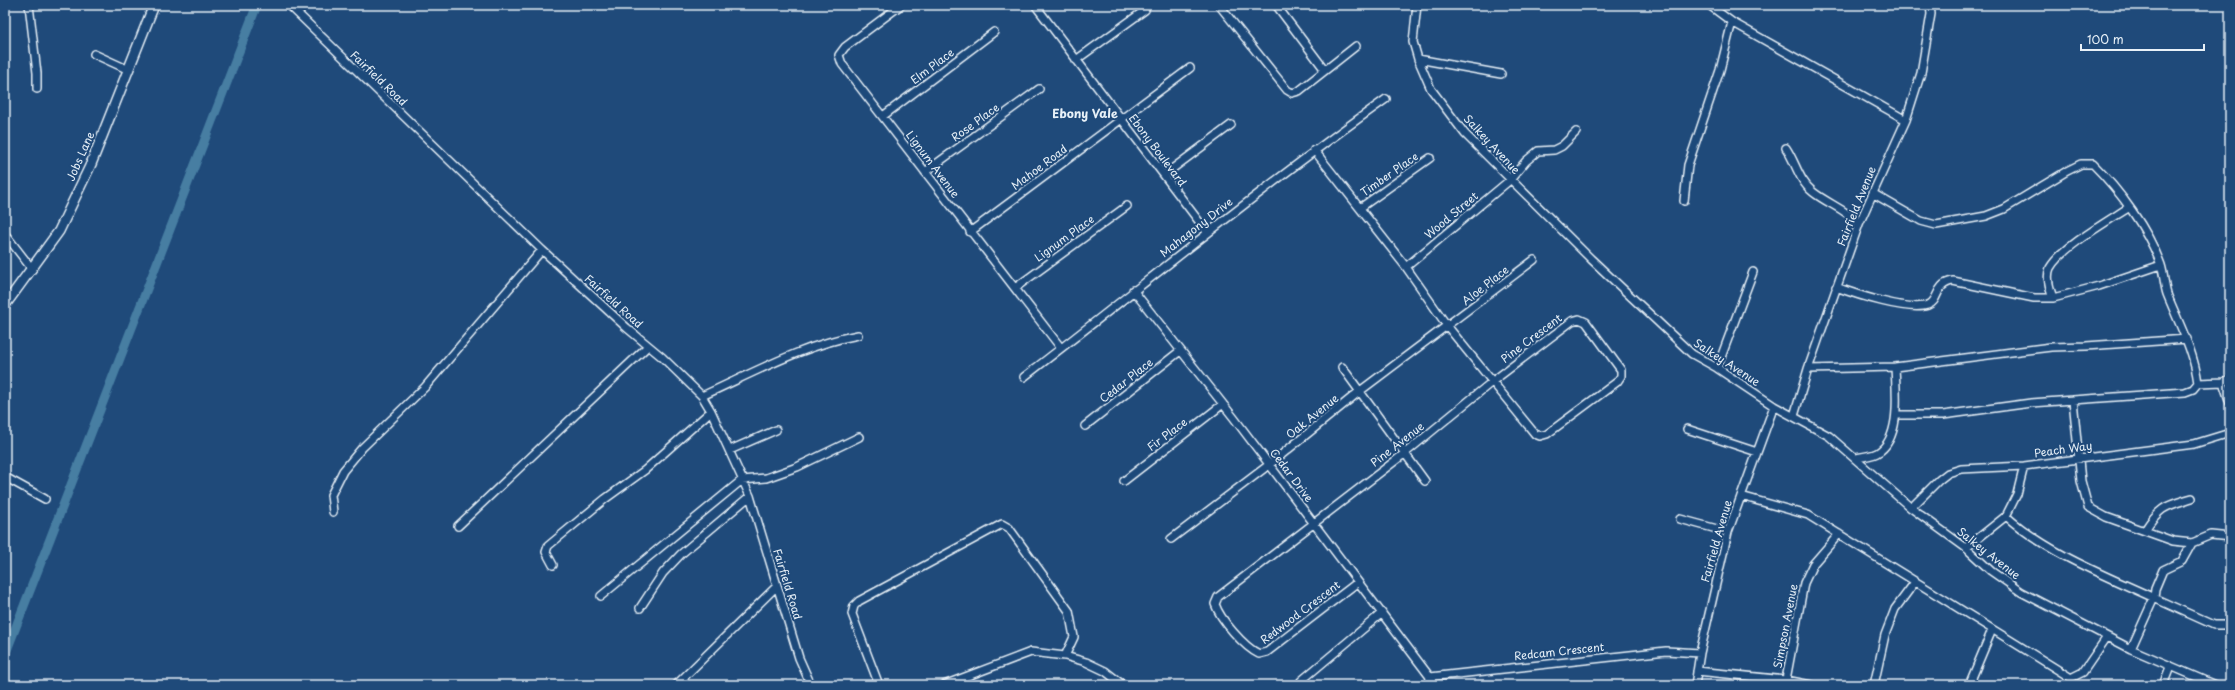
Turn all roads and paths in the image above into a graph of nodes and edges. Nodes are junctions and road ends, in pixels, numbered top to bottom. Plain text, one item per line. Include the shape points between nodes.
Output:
1 (29, 5) edge
2 (154, 5) edge
3 (289, 5) edge
4 (901, 5) edge
5 (1035, 5) edge
6 (1219, 5) edge
7 (1276, 5) edge
8 (1417, 5) edge
9 (1708, 5) edge
10 (1930, 5) edge
11 (1145, 10) dead end
12 (1732, 22) junction
13 (994, 32) dead end
14 (1356, 46) dead end
15 (94, 54) dead end
16 (1418, 59) junction
17 (1076, 60) junction
18 (1190, 68) dead end
19 (129, 70) junction
20 (1325, 70) junction
21 (1501, 74) dead end
22 (37, 89) dead end
23 (1038, 89) dead end
24 (1386, 98) dead end
25 (883, 116) junction
26 (1121, 120) junction
27 (1906, 120) junction
28 (1231, 125) dead end
29 (1576, 132) dead end
30 (1786, 148) dead end
31 (1314, 150) junction
32 (1430, 158) dead end
33 (924, 172) junction
34 (1164, 175) junction
35 (1510, 180) junction
36 (1874, 194) junction
37 (1684, 202) dead end
38 (1127, 206) dead end
39 (1360, 208) junction
40 (2128, 208) junction
41 (1859, 224) junction
42 (970, 232) junction
43 (1207, 232) junction
44 (5, 234) edge
45 (542, 250) junction
46 (1534, 260) dead end
47 (2161, 265) junction
48 (1406, 267) junction
49 (32, 269) junction
50 (1753, 272) dead end
51 (1836, 287) junction
52 (1015, 288) junction
53 (1132, 290) junction
54 (2052, 298) junction
55 (5, 304) edge
56 (1448, 327) junction
57 (858, 335) dead end
58 (2187, 339) junction
59 (648, 346) junction
60 (1061, 348) junction
61 (1180, 351) junction
62 (1342, 367) dead end
63 (1717, 368) junction
64 (1895, 368) junction
65 (1808, 369) junction
66 (1024, 376) dead end
67 (2226, 380) edge
68 (1493, 381) junction
69 (2198, 383) junction
70 (1360, 392) junction
71 (702, 396) junction
72 (2073, 400) junction
73 (2230, 403) edge
74 (1224, 404) junction
75 (1774, 406) junction
76 (711, 411) junction
77 (1794, 416) junction
78 (1897, 416) junction
79 (1085, 426) dead end
80 (1688, 429) dead end
81 (776, 430) dead end
82 (2230, 433) edge
83 (859, 437) dead end
84 (730, 450) junction
85 (1756, 452) junction
86 (1404, 454) junction
87 (1855, 458) junction
88 (2078, 458) junction
89 (1270, 464) junction
90 (2024, 466) junction
91 (5, 477) edge
92 (742, 480) junction
93 (1124, 481) dead end
94 (1425, 481) dead end
95 (750, 496) junction
96 (1741, 496) junction
97 (2192, 498) dead end
98 (45, 499) dead end
99 (1911, 508) junction
100 (333, 512) dead end
101 (2006, 516) junction
102 (1680, 519) dead end
103 (1314, 522) junction
104 (458, 526) dead end
105 (2145, 530) junction
106 (1728, 532) junction
107 (1839, 534) junction
108 (2230, 537) edge
109 (1171, 539) dead end
110 (2192, 543) junction
111 (1966, 548) junction
112 (553, 565) dead end
113 (1358, 582) junction
114 (1915, 582) junction
115 (777, 586) junction
116 (601, 596) dead end
117 (2154, 598) junction
118 (640, 608) dead end
119 (1382, 613) junction
120 (2230, 626) edge
121 (1992, 630) junction
122 (2107, 637) junction
123 (2131, 649) junction
124 (1700, 652) junction
125 (1065, 656) junction
126 (2170, 667) junction
127 (1697, 671) junction
128 (1430, 677) junction
129 (1301, 681) dead end
130 (1785, 682) edge
131 (676, 685) edge
132 (811, 685) edge
133 (880, 685) edge
134 (944, 685) edge
135 (1123, 685) edge
136 (1429, 685) edge
137 (1695, 685) edge
138 (1811, 685) edge
139 (1874, 685) edge
140 (1969, 685) edge
141 (2163, 685) edge
142 (2215, 685) edge

1 - 22 street via 38,73
2 - 19 street, Jobs Lane
3 - 45 street, Fairfield Road
4 - 25 street, Lignum Avenue via 845,46 839,55 842,64
5 - 17 street, Ebony Boulevard
6 - 20 street via 1287,90 1292,93 1299,91
7 - 20 street
8 - 16 street, Salkey Avenue via 1413,42
9 - 12 street
10 - 27 street, Fairfield Avenue via 1931,14 1921,73
11 - 17 street
12 - 27 street
12 - 37 street via 1720,70 1688,165
13 - 25 street, Elm Place
14 - 20 street
15 - 19 street
16 - 21 street
16 - 35 street, Salkey Avenue via 1431,89 1465,134
17 - 26 street, Ebony Boulevard
18 - 26 street, Mahoe Road
19 - 49 street, Jobs Lane via 91,164 59,231
23 - 33 street, Rose Place
24 - 31 street, Mahagony Drive
25 - 33 street, Lignum Avenue
26 - 34 street, Ebony Boulevard
26 - 42 street, Mahoe Road
27 - 36 street, Fairfield Avenue
28 - 34 street
29 - 35 street, Wood Street via 1562,146 1554,150 1538,151
30 - 41 street via 1796,164 1798,173 1813,192 1839,207
31 - 39 street
31 - 43 street, Mahagony Drive
32 - 39 street, Timber Place
33 - 42 street, Lignum Avenue
34 - 43 street, Ebony Boulevard
35 - 48 street, Wood Street
35 - 63 street, Salkey Avenue via 1687,350
36 - 40 street via 1921,221 1936,225 1986,216 2004,209 2081,164 2093,164
36 - 41 street, Fairfield Avenue
38 - 52 street, Lignum Place
39 - 48 street
40 - 47 street
40 - 54 street via 2087,235 2060,257 2050,269 2048,281
41 - 51 street, Fairfield Avenue
42 - 52 street, Lignum Avenue
43 - 53 street, Mahagony Drive
44 - 49 street
45 - 59 street, Fairfield Road
45 - 100 street via 425,387 362,448 343,471 331,495
46 - 56 street, Aloe Place
47 - 54 street via 2099,286
47 - 58 street via 2166,293
48 - 56 street
49 - 55 street, Jobs Lane
50 - 63 street
51 - 54 street via 1868,298 1919,306 1928,305 1939,288 1946,282 1953,281 2034,298
51 - 65 street, Fairfield Avenue
52 - 60 street, Lignum Avenue
53 - 60 street, Mahagony Drive
53 - 61 street, Cedar Drive
56 - 68 street
56 - 70 street, Oak Avenue
57 - 71 street via 833,340 787,357
58 - 64 street via 2051,347
58 - 69 street
59 - 71 street, Fairfield Road
59 - 104 street
60 - 66 street, Mahagony Drive
61 - 74 street, Cedar Drive
61 - 79 street, Cedar Place
62 - 70 street
63 - 75 street, Salkey Avenue
64 - 65 street
64 - 78 street
65 - 77 street, Fairfield Avenue
67 - 69 street
67 - 73 street
68 - 68 street, Pine Crescent via 1572,321 1580,319 1586,322 1621,370 1617,382 1547,434 1540,436 1534,434
68 - 86 street, Pine Avenue
69 - 72 street via 2193,389 2185,392
70 - 86 street
70 - 89 street, Oak Avenue
71 - 76 street, Fairfield Road
72 - 78 street via 1943,415
72 - 88 street
74 - 89 street, Cedar Drive
74 - 93 street, Fir Place
75 - 77 street, Salkey Avenue
75 - 85 street, Fairfield Avenue
76 - 84 street, Fairfield Road
76 - 112 street via 645,470 548,546 546,552
77 - 87 street, Salkey Avenue via 1829,436
78 - 87 street via 1882,450
80 - 85 street
81 - 84 street
82 - 88 street, Peach Way via 2194,444
83 - 92 street via 766,478
84 - 92 street, Fairfield Road
85 - 96 street, Fairfield Avenue
86 - 94 street
86 - 103 street, Pine Avenue
87 - 99 street, Salkey Avenue
88 - 90 street, Peach Way
88 - 105 street via 2088,507 2106,517
89 - 103 street, Cedar Drive
89 - 109 street, Oak Avenue
90 - 99 street, Peach Way via 1961,469 1948,473
90 - 101 street via 2017,494
91 - 98 street
92 - 95 street, Fairfield Road
92 - 116 street
95 - 115 street, Fairfield Road
95 - 118 street via 681,554 663,573
96 - 106 street, Fairfield Avenue
96 - 107 street via 1808,515
97 - 105 street via 2162,508
99 - 111 street, Salkey Avenue
101 - 111 street
101 - 117 street via 2021,529 2064,554
102 - 106 street
103 - 113 street, Cedar Drive
103 - 113 street, Redwood Crescent via 1218,598 1215,604 1218,613 1251,651 1259,654 1267,652
105 - 110 street via 2165,539
106 - 124 street, Fairfield Avenue
107 - 114 street
107 - 130 street, Simpson Avenue via 1813,564 1804,583
108 - 110 street via 2211,535
110 - 117 street via 2182,561 2163,570
111 - 122 street, Salkey Avenue via 1991,571 2021,592
113 - 119 street, Cedar Drive
114 - 121 street
114 - 139 street via 1895,609 1885,635
115 - 131 street
115 - 132 street, Fairfield Road via 799,658
117 - 120 street via 2214,625
117 - 123 street
119 - 128 street, Cedar Drive
119 - 129 street
121 - 122 street via 2072,678 2083,672
121 - 140 street
122 - 123 street, Salkey Avenue
123 - 126 street, Salkey Avenue
124 - 127 street, Fairfield Avenue
124 - 128 street, Redcam Crescent via 1666,651
125 - 133 street via 1074,637 1069,611 1009,528 1002,524 854,606 852,614
125 - 134 street via 1031,652
125 - 135 street via 1105,671
126 - 141 street
126 - 142 street, Salkey Avenue
127 - 130 street
127 - 137 street, Fairfield Avenue
128 - 136 street
130 - 138 street

